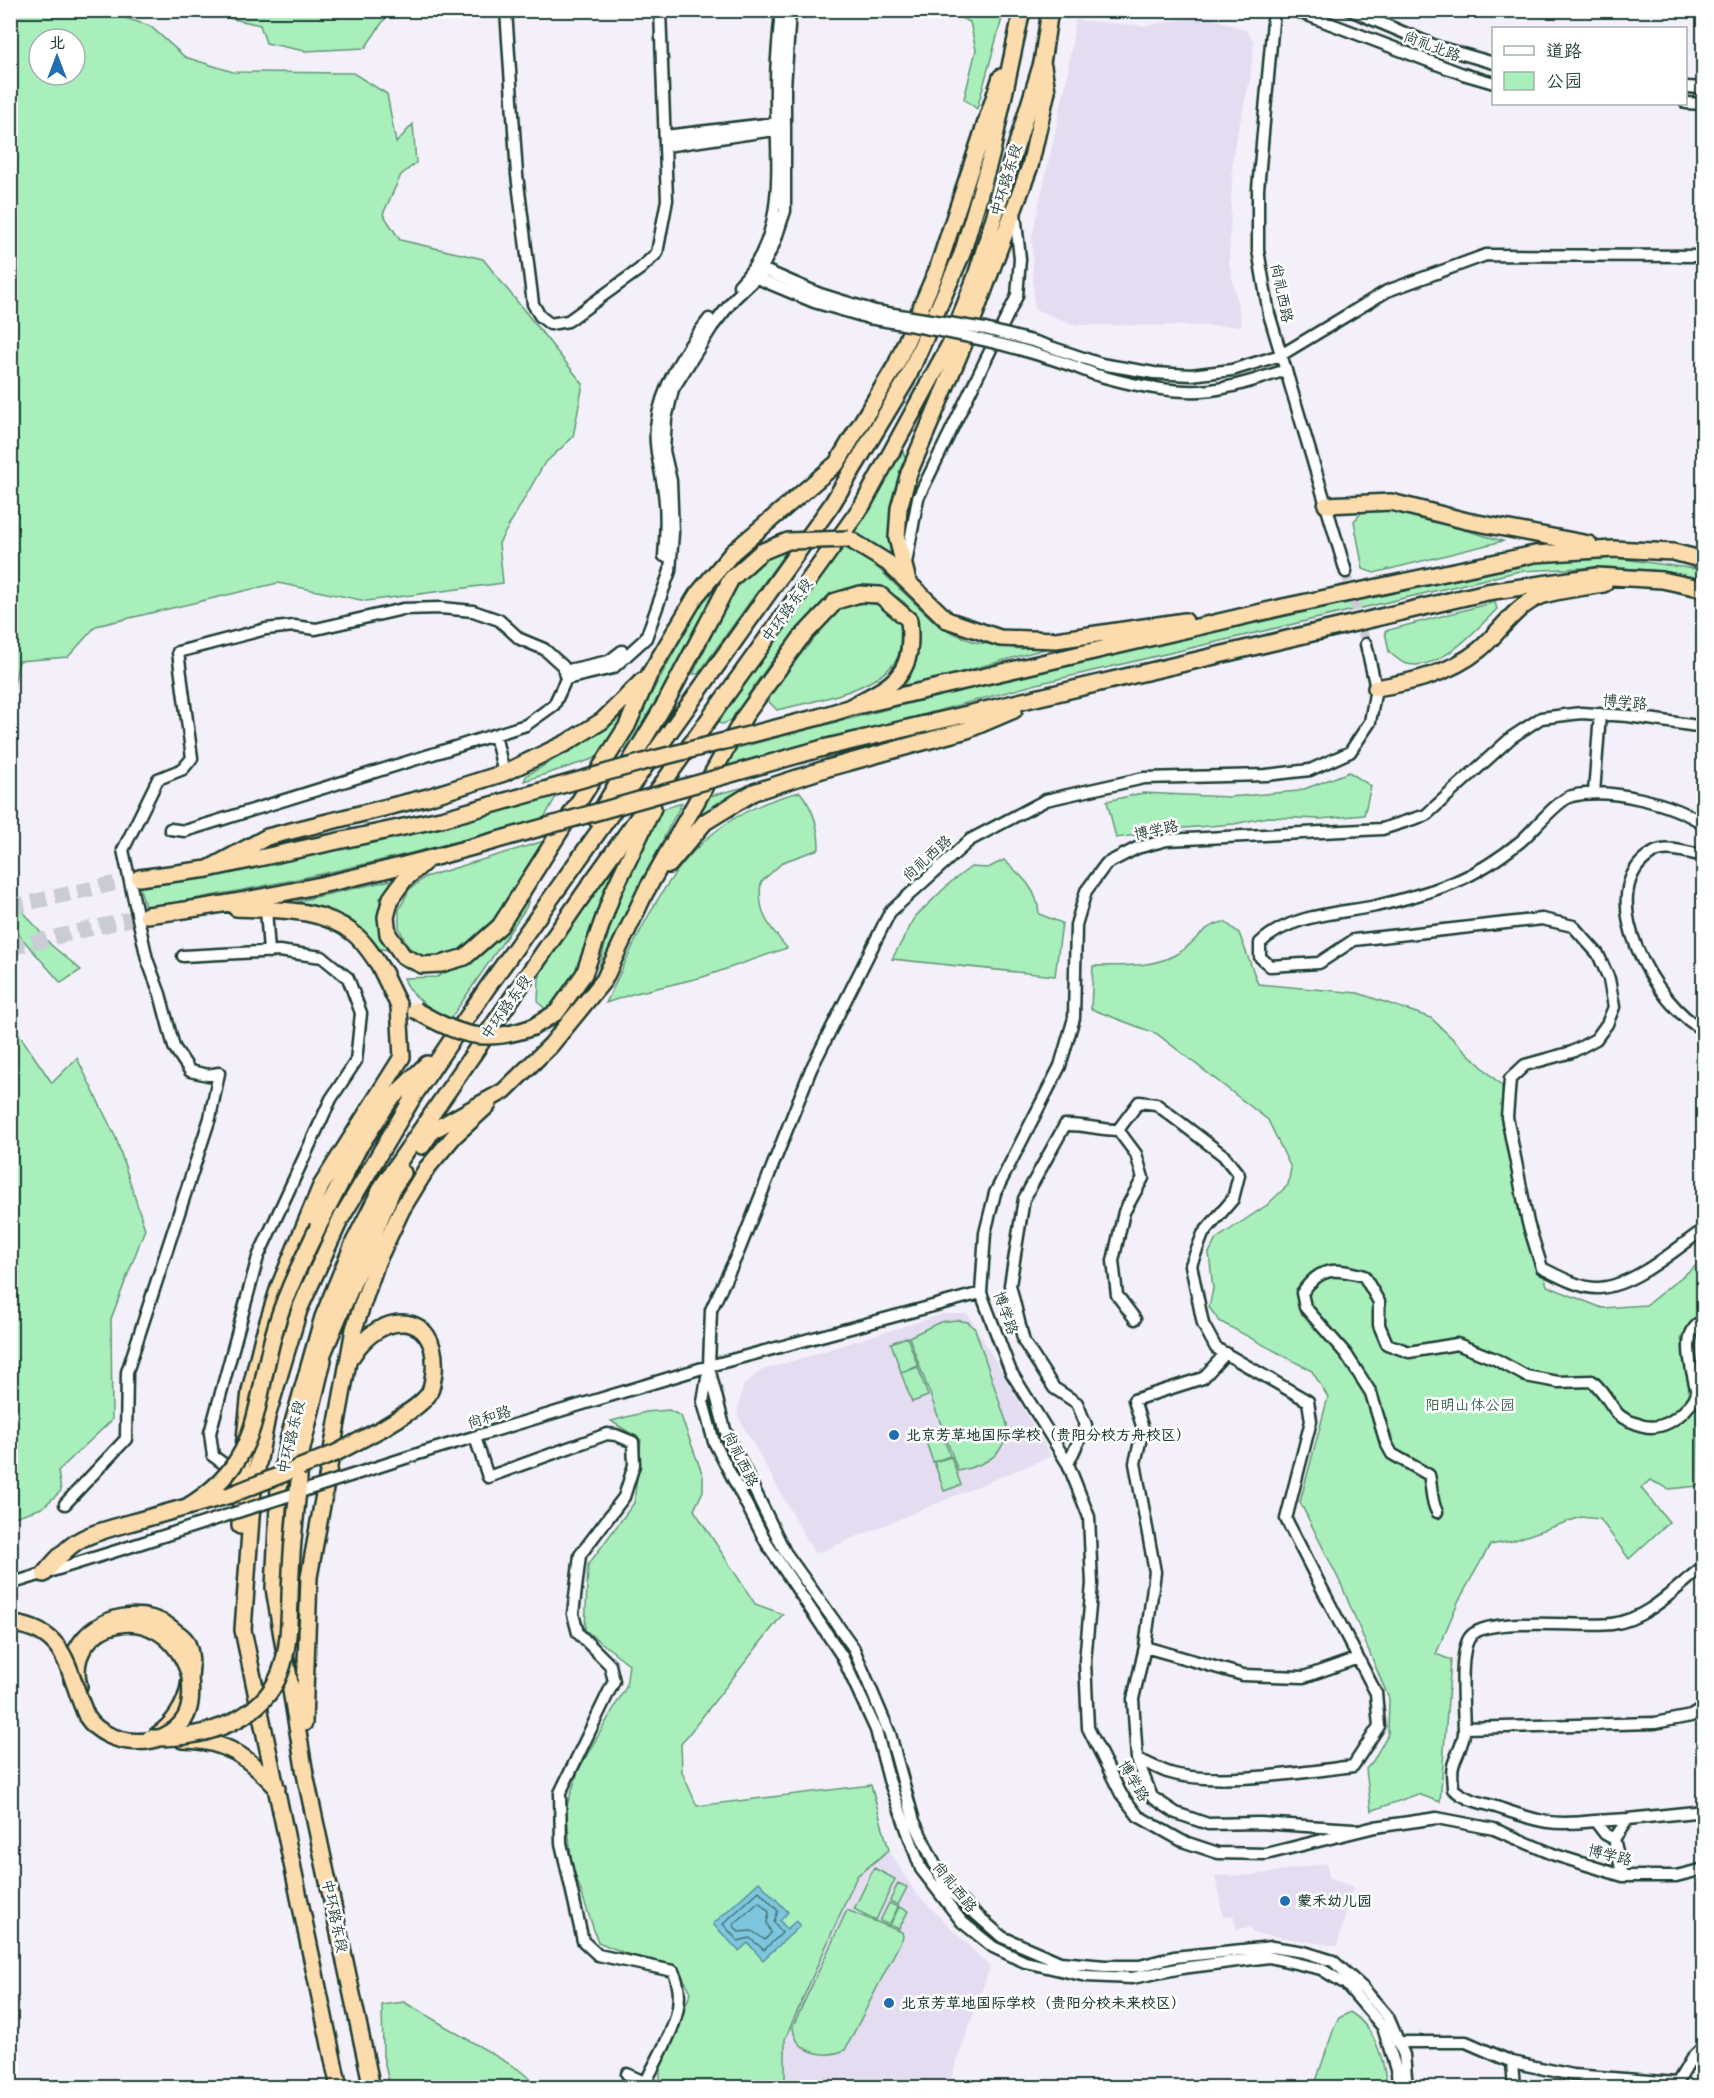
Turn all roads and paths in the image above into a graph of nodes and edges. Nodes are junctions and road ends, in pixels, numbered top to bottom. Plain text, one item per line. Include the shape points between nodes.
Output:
1 (506, 10) edge
2 (660, 10) edge
3 (782, 10) edge
4 (790, 10) edge
5 (1022, 10) edge
6 (1050, 10) edge
7 (1274, 10) edge
8 (1294, 10) edge
9 (1350, 10) edge
10 (1018, 32) junction
11 (1492, 62) edge
12 (1042, 63) junction
13 (1492, 82) edge
14 (1687, 87) edge
15 (1704, 88) edge
16 (1687, 104) edge
17 (1704, 104) edge
18 (781, 126) junction
19 (665, 141) junction
20 (1015, 212) junction
21 (1704, 256) edge
22 (756, 271) junction
23 (872, 314) junction
24 (1281, 355) junction
25 (1286, 370) junction
26 (1326, 505) junction
27 (1613, 549) junction
28 (1704, 549) edge
29 (1673, 552) junction
30 (1704, 560) edge
31 (1346, 572) tunnel mouth
32 (906, 576) junction
33 (1634, 578) junction
34 (1662, 580) junction
35 (1704, 589) edge
36 (1704, 596) edge
37 (1283, 607) junction
38 (1366, 644) tunnel mouth
39 (565, 675) junction
40 (649, 675) junction
41 (1376, 688) junction
42 (1052, 693) junction
43 (848, 708) junction
44 (1600, 714) junction
45 (1704, 727) edge
46 (495, 735) junction
47 (504, 773) junction
48 (667, 778) junction
49 (1594, 793) junction
50 (1704, 824) edge
51 (170, 829) dead end
52 (1704, 856) edge
53 (428, 860) junction
54 (208, 868) junction
55 (139, 878) tunnel mouth
56 (645, 892) junction
57 (215, 907) junction
58 (266, 909) junction
59 (147, 915) tunnel mouth
60 (537, 919) junction
61 (269, 952) junction
62 (183, 956) dead end
63 (380, 967) junction
64 (1704, 1030) edge
65 (447, 1046) junction
66 (504, 1091) junction
67 (1118, 1130) junction
68 (1704, 1229) edge
69 (981, 1293) junction
70 (1135, 1318) dead end
71 (1704, 1321) edge
72 (329, 1340) junction
73 (1226, 1353) junction
74 (347, 1364) junction
75 (709, 1366) junction
76 (289, 1437) junction
77 (475, 1437) junction
78 (1068, 1464) junction
79 (242, 1473) junction
80 (65, 1504) dead end
81 (185, 1508) junction
82 (1437, 1512) dead end
83 (1704, 1566) edge
84 (44, 1574) junction
85 (10, 1584) edge
86 (12, 1624) edge
87 (243, 1630) junction
88 (1144, 1647) junction
89 (1358, 1658) junction
90 (1704, 1708) edge
91 (1464, 1728) junction
92 (150, 1738) junction
93 (302, 1756) junction
94 (1137, 1759) junction
95 (277, 1788) junction
96 (1704, 1811) edge
97 (1628, 1818) junction
98 (1595, 1821) junction
99 (1365, 1830) junction
100 (1614, 1839) junction
101 (1704, 1869) edge
102 (1623, 1876) junction
103 (1398, 2042) junction
104 (1704, 2046) edge
105 (1512, 2062) junction
106 (627, 2074) dead end
107 (646, 2082) junction
108 (1675, 2085) edge
109 (339, 2088) edge
110 (372, 2088) edge
111 (658, 2088) edge
112 (1398, 2088) edge
113 (1407, 2088) edge
114 (1514, 2088) edge

1 - 19 street via 517,175 533,304 550,324 568,321 657,253 667,200
2 - 19 street
3 - 18 street via 776,82
4 - 18 street
5 - 10 highway, 中环路东段
6 - 12 highway, 中环路东段
7 - 24 street, 尚礼西路 via 1258,189 1258,250
8 - 13 street, 尚礼北路 via 1462,74
9 - 11 street, 尚礼北路 via 1438,47
10 - 40 highway via 936,270 896,365 837,463 733,552 696,596
10 - 60 highway, 中环路东段 via 991,156 962,254 907,379 832,504
12 - 20 highway via 1047,91
12 - 48 highway, 中环路东段 via 976,276 950,344 862,506
14 - 15 street
16 - 17 street
18 - 19 street
18 - 22 street via 776,206
20 - 32 highway via 909,473 899,508 897,538
20 - 32 street via 1020,259 1017,297 918,498
21 - 24 street via 1486,255 1387,291
22 - 23 street via 814,302
22 - 39 street via 728,296 696,336 667,384 656,426 666,528 663,575 639,638 609,661
23 - 24 street, bridge via 985,329 1101,364 1154,373 1191,375 1232,370
23 - 25 street, bridge via 1047,356 1130,384 1187,392 1243,384
24 - 25 street, 尚礼西路
25 - 26 street, 尚礼西路
26 - 27 highway via 1391,502
26 - 31 street, 尚礼西路
27 - 29 highway
27 - 37 highway via 1535,554
28 - 29 highway
29 - 30 highway
32 - 37 highway via 947,620 1000,638 1056,640
32 - 60 highway, bridge via 849,539 788,541 760,552 731,579 666,702
33 - 34 highway
33 - 41 highway via 1540,596 1512,614 1479,650 1446,670
33 - 42 highway via 1597,576 1487,592
34 - 35 highway
34 - 36 highway
37 - 43 highway
38 - 41 street, 尚礼西路
39 - 46 street via 554,705 526,725
39 - 80 street via 563,666 544,649 520,639 499,620 474,611 441,608 403,609 316,629 266,629 178,652 192,758 183,769 158,779 123,850 147,959 174,1047 190,1071 219,1073 210,1118 127,1372 126,1439
40 - 47 highway via 602,721
40 - 53 highway via 627,726 500,926 465,957 422,965 403,956 388,934 386,917 391,898 404,880
41 - 75 street, 尚礼西路 via 1370,722 1350,752 1310,770 1144,778 1046,800 970,840 890,912 812,1069 711,1310
42 - 53 highway, bridge via 823,748
42 - 56 highway via 967,730 754,792 705,822
43 - 54 highway, bridge via 445,818
43 - 56 highway via 883,690 901,673 911,656 909,620 880,595 860,594 836,601 800,639 744,717
44 - 45 street, 博学路
44 - 49 street
44 - 69 street, 博学路 via 1541,718 1512,737 1426,815 1382,829 1167,840 1137,848 1106,864 1086,891 1076,925 1074,1018 1060,1066 995,1193 985,1233
46 - 47 street
46 - 51 street via 185,831
47 - 54 highway via 428,797 267,837
48 - 63 highway, bridge via 613,892 584,974 557,1012 533,1027 496,1037 451,1031 415,1010
48 - 76 highway, 中环路东段 via 382,1185 322,1317
49 - 50 street via 1654,803 1688,814
49 - 68 street via 1569,796 1514,847 1488,866 1453,883 1276,928 1260,943 1260,957 1270,966 1319,963 1354,940 1542,919 1573,926 1598,954 1609,979 1614,1007 1596,1039 1572,1052 1525,1065 1510,1079 1509,1088 1507,1117 1528,1223 1542,1269 1599,1288 1639,1276
52 - 64 street via 1674,850 1654,853 1639,868 1625,893 1634,947 1662,993 1692,1024
53 - 57 highway
54 - 55 highway
56 - 66 highway via 604,980 551,1045
57 - 58 highway
57 - 59 highway
58 - 61 street
58 - 63 highway via 298,911 332,921 355,934
60 - 65 highway, 中环路东段
61 - 62 street
61 - 79 street via 322,957 348,978 361,1013 356,1061 331,1099 258,1257 210,1433 213,1456 236,1473
63 - 79 highway via 399,1006 402,1057 321,1186 279,1287 250,1391
65 - 81 highway, bridge via 390,1100 358,1149 295,1275 274,1331 251,1430 238,1464 214,1489
65 - 87 highway, 中环路东段 via 340,1220 299,1310 267,1417 253,1490
66 - 72 highway via 432,1131 394,1186
66 - 74 highway via 455,1135 427,1168 402,1209 377,1262 354,1329
67 - 70 street via 1136,1154 1143,1178 1124,1212 1113,1261 1117,1295
67 - 73 street via 1139,1102 1156,1104 1223,1155 1239,1175 1233,1198 1203,1234 1191,1265 1203,1324 1216,1348
67 - 78 street via 1096,1131 1080,1124 1065,1125 1024,1199 1010,1285 1024,1342 1054,1388 1077,1403 1086,1425
69 - 75 street, 尚和路
69 - 78 street, 博学路 via 1011,1372
71 - 82 street via 1691,1333 1687,1344 1697,1395 1670,1424 1646,1428 1619,1416 1603,1390 1592,1381 1558,1382 1526,1376 1457,1344 1409,1352 1387,1344 1379,1325 1379,1302 1364,1276 1341,1269 1323,1271 1302,1293 1305,1307 1346,1354 1371,1393 1392,1454 1429,1475
72 - 76 highway
72 - 92 highway, bridge via 300,1457 283,1665 270,1692 242,1719 213,1731 178,1738
73 - 88 street via 1203,1378 1134,1400 1143,1429 1135,1463 1155,1572
73 - 89 street via 1308,1401 1311,1421 1286,1519
74 - 81 highway, bridge via 360,1343 376,1329 412,1323 433,1346 430,1394 412,1410 336,1453 230,1495
74 - 93 highway via 309,1576
75 - 77 street, 尚和路
75 - 103 street, 尚礼西路 via 724,1430 785,1552 852,1647 890,1734 914,1821 946,1888 1002,1937 1060,1962 1140,1966 1174,1957 1272,1947 1333,1961 1388,2017
75 - 112 street, 尚礼西路 via 703,1402 714,1442 767,1544 842,1656 876,1730 889,1780 921,1869 962,1922 993,1947 1025,1962 1086,1976 1132,1978 1269,1958 1321,1969 1346,1984 1383,2026
76 - 93 highway, 中环路东段 via 279,1487 274,1588
77 - 84 street, 尚和路, bridge
77 - 107 street via 488,1477 607,1434 633,1442 634,1465 624,1497 580,1555 573,1614 578,1633 610,1665 614,1681 560,1793 560,1803 561,1843 583,1941 598,1955 673,1971 680,1985 680,2009
78 - 99 street, 博学路 via 1089,1517 1092,1584 1085,1661 1088,1728 1121,1794 1138,1816 1182,1841 1218,1853 1266,1854
79 - 87 highway via 238,1565
81 - 84 highway, bridge via 86,1536 66,1547
83 - 91 street via 1666,1598 1638,1616 1614,1624 1504,1625 1483,1628 1470,1636 1465,1650
84 - 85 street, 尚和路
86 - 92 highway, bridge via 31,1626 51,1637 63,1652 80,1702 93,1726 107,1737 126,1741 150,1742 184,1719 191,1698 190,1676 176,1644 154,1628 132,1623 108,1626 91,1639 75,1671 94,1718 125,1736
87 - 95 highway, 中环路东段
88 - 89 street via 1243,1676 1304,1677
88 - 94 street via 1133,1699
89 - 94 street via 1376,1694 1379,1726 1353,1766 1209,1778 1168,1772
90 - 91 street via 1690,1716 1655,1723
91 - 98 street via 1452,1767 1453,1789 1465,1799 1532,1821 1562,1825
92 - 95 highway, bridge via 167,1728 188,1692 192,1666 186,1641 168,1624 150,1617 118,1618 96,1627 78,1648 73,1663 71,1691 87,1724 106,1740 126,1746 205,1740 246,1757
93 - 110 highway, 中环路东段
94 - 99 street via 1152,1797 1176,1814 1208,1824
95 - 109 highway, 中环路东段
96 - 97 street
97 - 98 street
97 - 100 street
98 - 100 street
99 - 102 street, 博学路 via 1437,1818 1494,1829 1555,1856
100 - 102 street
101 - 102 street, 博学路 via 1676,1876
103 - 105 street via 1466,2042
103 - 113 street, 尚礼西路 via 1404,2055
104 - 108 street
105 - 108 street via 1573,2075
105 - 114 street
106 - 107 street
107 - 111 street

